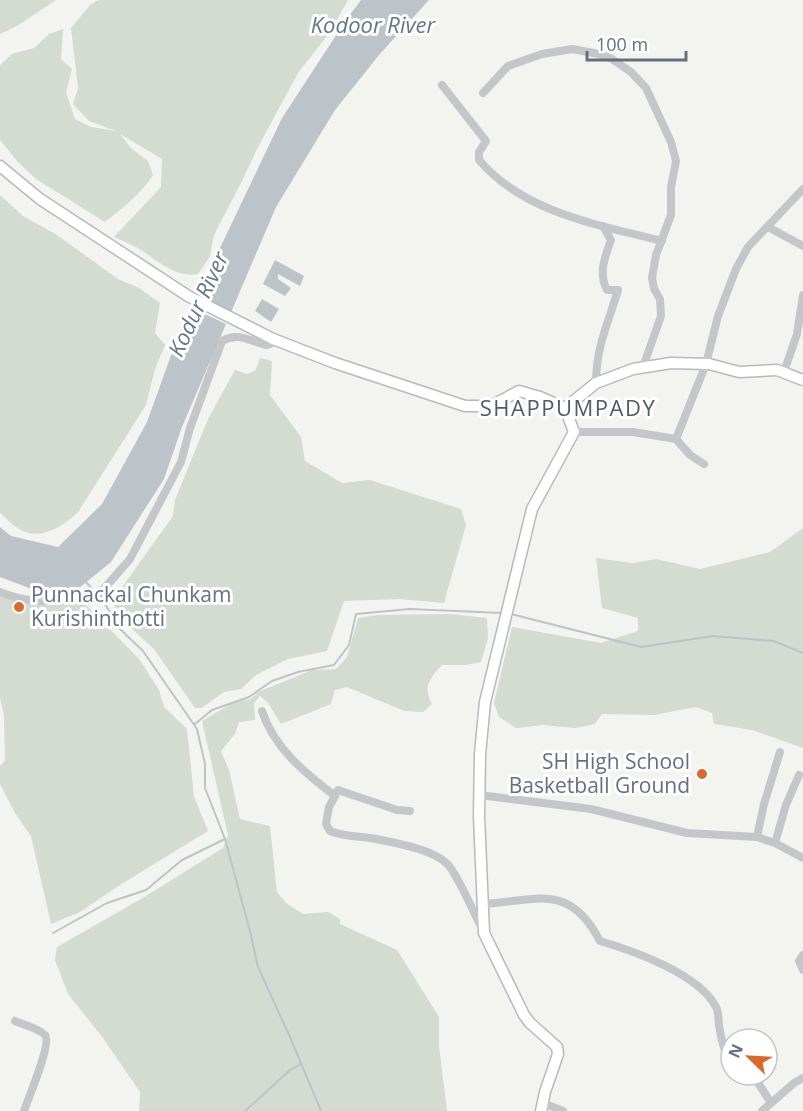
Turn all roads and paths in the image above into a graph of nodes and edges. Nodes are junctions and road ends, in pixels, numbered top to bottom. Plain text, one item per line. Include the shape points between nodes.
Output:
1 (442, 85) dead end
2 (483, 93) dead end
3 (0, 166) edge
4 (803, 189) edge
5 (603, 226) junction
6 (768, 227) junction
7 (662, 241) junction
8 (803, 246) edge
9 (803, 295) edge
10 (273, 339) junction
11 (706, 364) junction
12 (644, 368) junction
13 (783, 372) junction
14 (803, 380) edge
15 (596, 383) junction
16 (565, 408) junction
17 (574, 432) junction
18 (676, 439) junction
19 (704, 464) dead end
20 (0, 592) edge
21 (262, 711) dead end
22 (780, 752) dead end
23 (799, 775) dead end
24 (479, 795) junction
25 (335, 796) junction
26 (410, 811) dead end
27 (757, 837) junction
28 (775, 843) junction
29 (803, 858) edge
30 (484, 904) junction
31 (484, 933) junction
32 (803, 955) edge
33 (803, 970) edge
34 (15, 1021) dead end
35 (720, 1027) edge
36 (803, 1078) edge
37 (761, 1087) edge
38 (771, 1103) junction
39 (542, 1107) edge
40 (24, 1111) edge
41 (563, 1111) edge
42 (762, 1111) edge

1 - 5 street via 486,141 478,158 493,174 538,204
2 - 7 street via 508,66 552,52 599,54 631,72 646,88 675,155 671,215
3 - 10 main road via 40,199 188,296
4 - 6 street
5 - 7 street
5 - 15 street via 611,240 602,281 607,290 618,290 599,346
6 - 8 street
6 - 11 street via 748,247 736,268
7 - 12 street via 652,278 661,316
9 - 13 street via 796,334
10 - 16 main road via 465,406 491,406 519,391
10 - 20 street via 267,345 239,335 222,340 182,462 130,559 95,599 51,602 20,599
11 - 12 main road via 671,363
11 - 13 main road via 739,372
11 - 18 street
12 - 15 main road
13 - 14 main road
15 - 16 main road
16 - 17 main road
17 - 18 street via 633,432
17 - 24 main road via 532,509 485,702
18 - 19 street
21 - 25 street via 276,739 296,765
22 - 27 street
23 - 28 street
24 - 27 street via 591,809 687,833
24 - 30 main road
25 - 26 street via 338,790
25 - 31 street via 326,824 330,831 400,844 435,856 449,866
27 - 28 street
28 - 29 street
30 - 31 main road
30 - 35 street via 528,898 563,901 580,912 600,941 656,961 703,989 718,1009
31 - 39 main road via 524,1015 557,1047
32 - 33 street via 799,962
34 - 40 street via 48,1040
36 - 38 street
37 - 38 street
38 - 42 street
39 - 41 street

